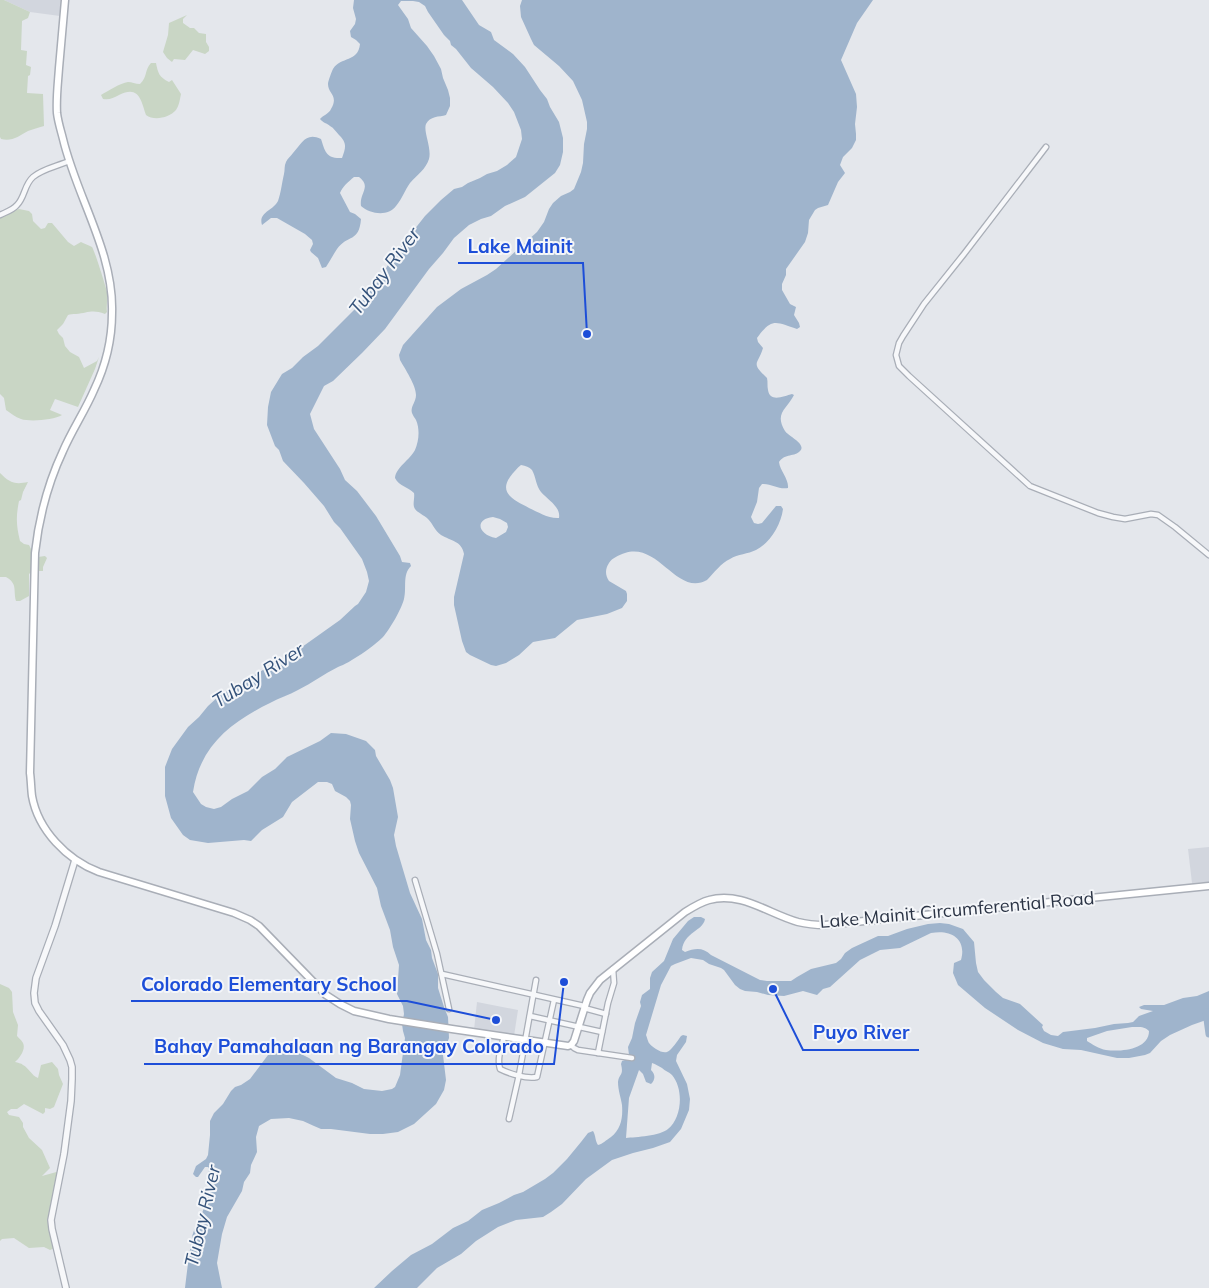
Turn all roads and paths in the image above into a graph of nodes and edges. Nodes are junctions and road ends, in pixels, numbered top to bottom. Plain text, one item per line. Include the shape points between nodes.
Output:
1 (65, 0) edge
2 (1046, 147) dead end
3 (69, 161) junction
4 (0, 215) edge
5 (1209, 554) edge
6 (75, 860) junction
7 (415, 880) dead end
8 (1209, 886) edge
9 (613, 969) junction
10 (442, 974) junction
11 (536, 980) dead end
12 (533, 996) junction
13 (554, 1000) junction
14 (584, 1007) junction
15 (449, 1008) dead end
16 (606, 1014) junction
17 (530, 1016) junction
18 (549, 1020) junction
19 (578, 1027) junction
20 (602, 1032) junction
21 (504, 1037) junction
22 (525, 1040) junction
23 (545, 1043) junction
24 (571, 1045) junction
25 (598, 1053) junction
26 (632, 1058) dead end
27 (519, 1076) junction
28 (509, 1119) dead end
29 (66, 1288) edge

1 - 3 main road via 57,109
2 - 5 street via 924,304 899,343 896,355 899,366 1030,486 1105,515 1125,519 1158,515
3 - 4 street via 33,177 18,204
3 - 6 main road via 108,268 112,292 111,331 94,389 54,473 38,530 30,773 38,814 60,846
6 - 21 main road via 99,872 250,920 326,995 346,1008 388,1019
6 - 29 street via 36,978 34,993 38,1011 63,1045 72,1067 64,1154 51,1220
7 - 10 street
8 - 9 main road, Lake Mainit Circumferential Road via 825,925 798,922 740,900 715,899 685,912
9 - 14 main road, Lake Mainit Circumferential Road via 594,987
9 - 16 street via 614,983
10 - 12 street
10 - 15 street
11 - 12 street
12 - 13 street
12 - 17 street
13 - 14 street
13 - 18 street
14 - 16 street
14 - 19 main road, Lake Mainit Circumferential Road
16 - 20 street
17 - 18 street
17 - 22 street
18 - 19 street
18 - 23 street
19 - 20 street
19 - 24 main road, Lake Mainit Circumferential Road
20 - 25 street
21 - 22 main road
21 - 27 street via 499,1067
22 - 23 main road
22 - 27 street
23 - 24 main road
23 - 27 street via 537,1077
24 - 25 street via 578,1050
25 - 26 street
27 - 28 street

